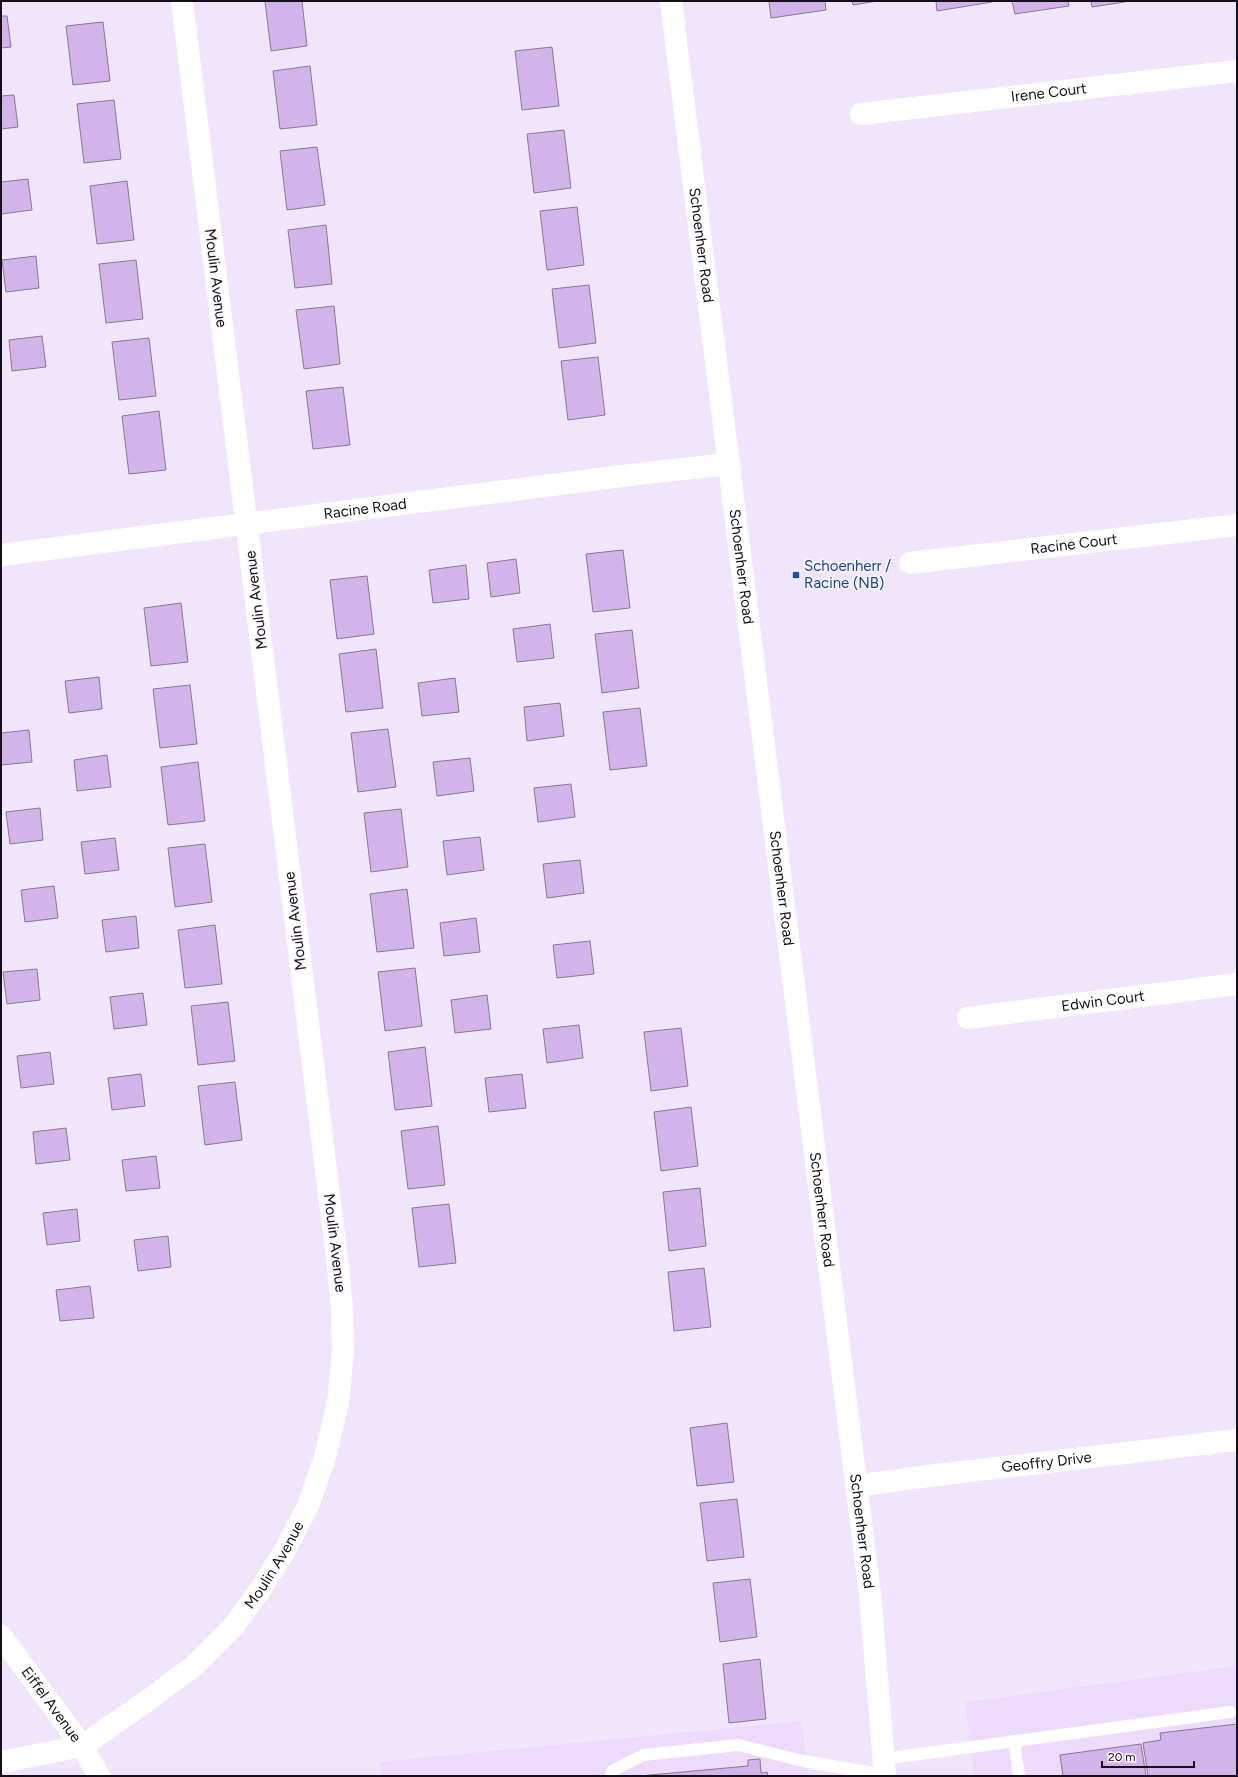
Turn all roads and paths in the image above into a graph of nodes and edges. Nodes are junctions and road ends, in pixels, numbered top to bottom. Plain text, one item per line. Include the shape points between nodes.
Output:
1 (182, 1) edge
2 (671, 1) edge
3 (1237, 71) edge
4 (861, 114) dead end
5 (729, 464) junction
6 (246, 523) junction
7 (1237, 525) edge
8 (1, 555) edge
9 (910, 564) dead end
10 (1237, 984) edge
11 (968, 1018) dead end
12 (1237, 1440) edge
13 (856, 1486) junction
14 (1, 1636) edge
15 (1230, 1712) dead end
16 (1014, 1742) junction
17 (82, 1746) junction
18 (1, 1762) edge
19 (884, 1770) edge
20 (99, 1776) edge
21 (611, 1776) edge
22 (1019, 1776) edge

1 - 6 street, Moulin Avenue
2 - 5 street, Schoenherr Road
3 - 4 street, Irene Court
5 - 6 street, Racine Road
5 - 13 street, Schoenherr Road
6 - 8 street, Racine Road
6 - 17 street, Moulin Avenue via 342,1307 343,1351 338,1402 325,1457 308,1506 284,1552 233,1627 194,1666
7 - 9 street, Racine Court
10 - 11 street, Edwin Court
12 - 13 street, Geoffry Drive
13 - 19 street, Schoenherr Road via 870,1594
14 - 17 street, Eiffel Avenue
15 - 16 lane
16 - 19 lane
16 - 22 lane
17 - 18 street
17 - 20 street, Eiffel Avenue
19 - 21 lane via 803,1761 738,1745 643,1755 612,1771

